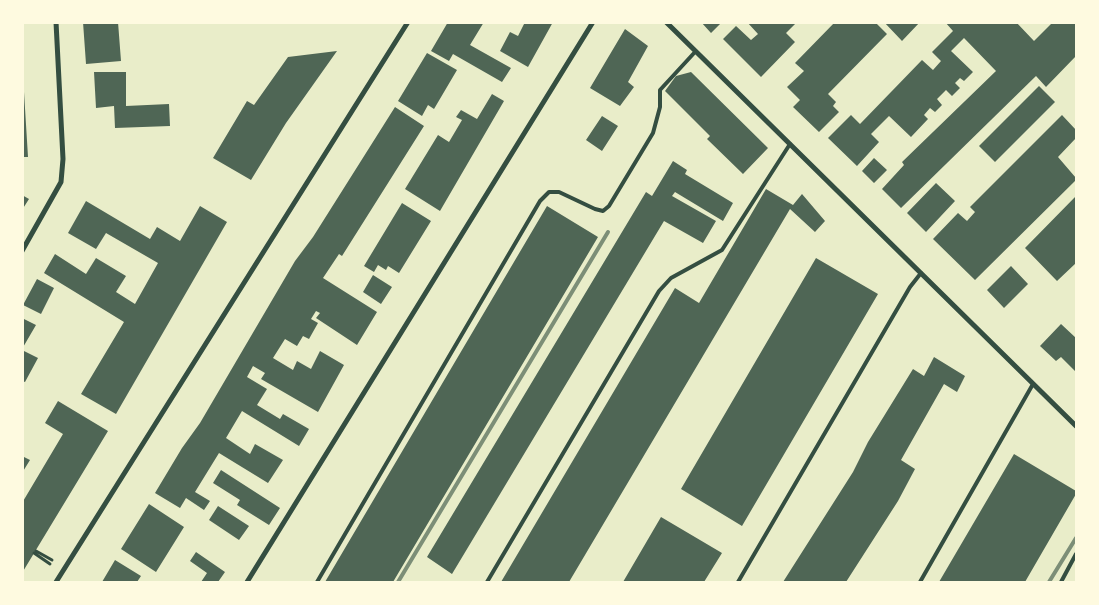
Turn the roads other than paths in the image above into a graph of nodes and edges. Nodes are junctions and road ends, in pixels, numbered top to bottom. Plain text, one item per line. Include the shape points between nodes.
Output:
1 (56, 22) edge
2 (408, 22) edge
3 (593, 22) edge
4 (666, 22) edge
5 (695, 52) junction
6 (790, 144) junction
7 (22, 251) edge
8 (920, 272) junction
9 (1034, 384) junction
10 (1076, 426) edge
11 (1076, 554) edge
12 (56, 582) edge
13 (247, 582) edge
14 (317, 582) edge
15 (487, 582) edge
16 (738, 582) edge
17 (920, 582) edge
18 (1061, 582) edge

1 - 7 street via 63,159 61,182
2 - 12 street
3 - 13 street
4 - 5 street
5 - 6 street
5 - 14 lane via 660,90 660,107 653,133 609,206 603,211 559,192 549,192 540,201
6 - 8 street
6 - 15 lane via 722,250 671,278 659,291
8 - 9 street
8 - 16 lane
9 - 10 street
9 - 17 lane
11 - 18 lane

